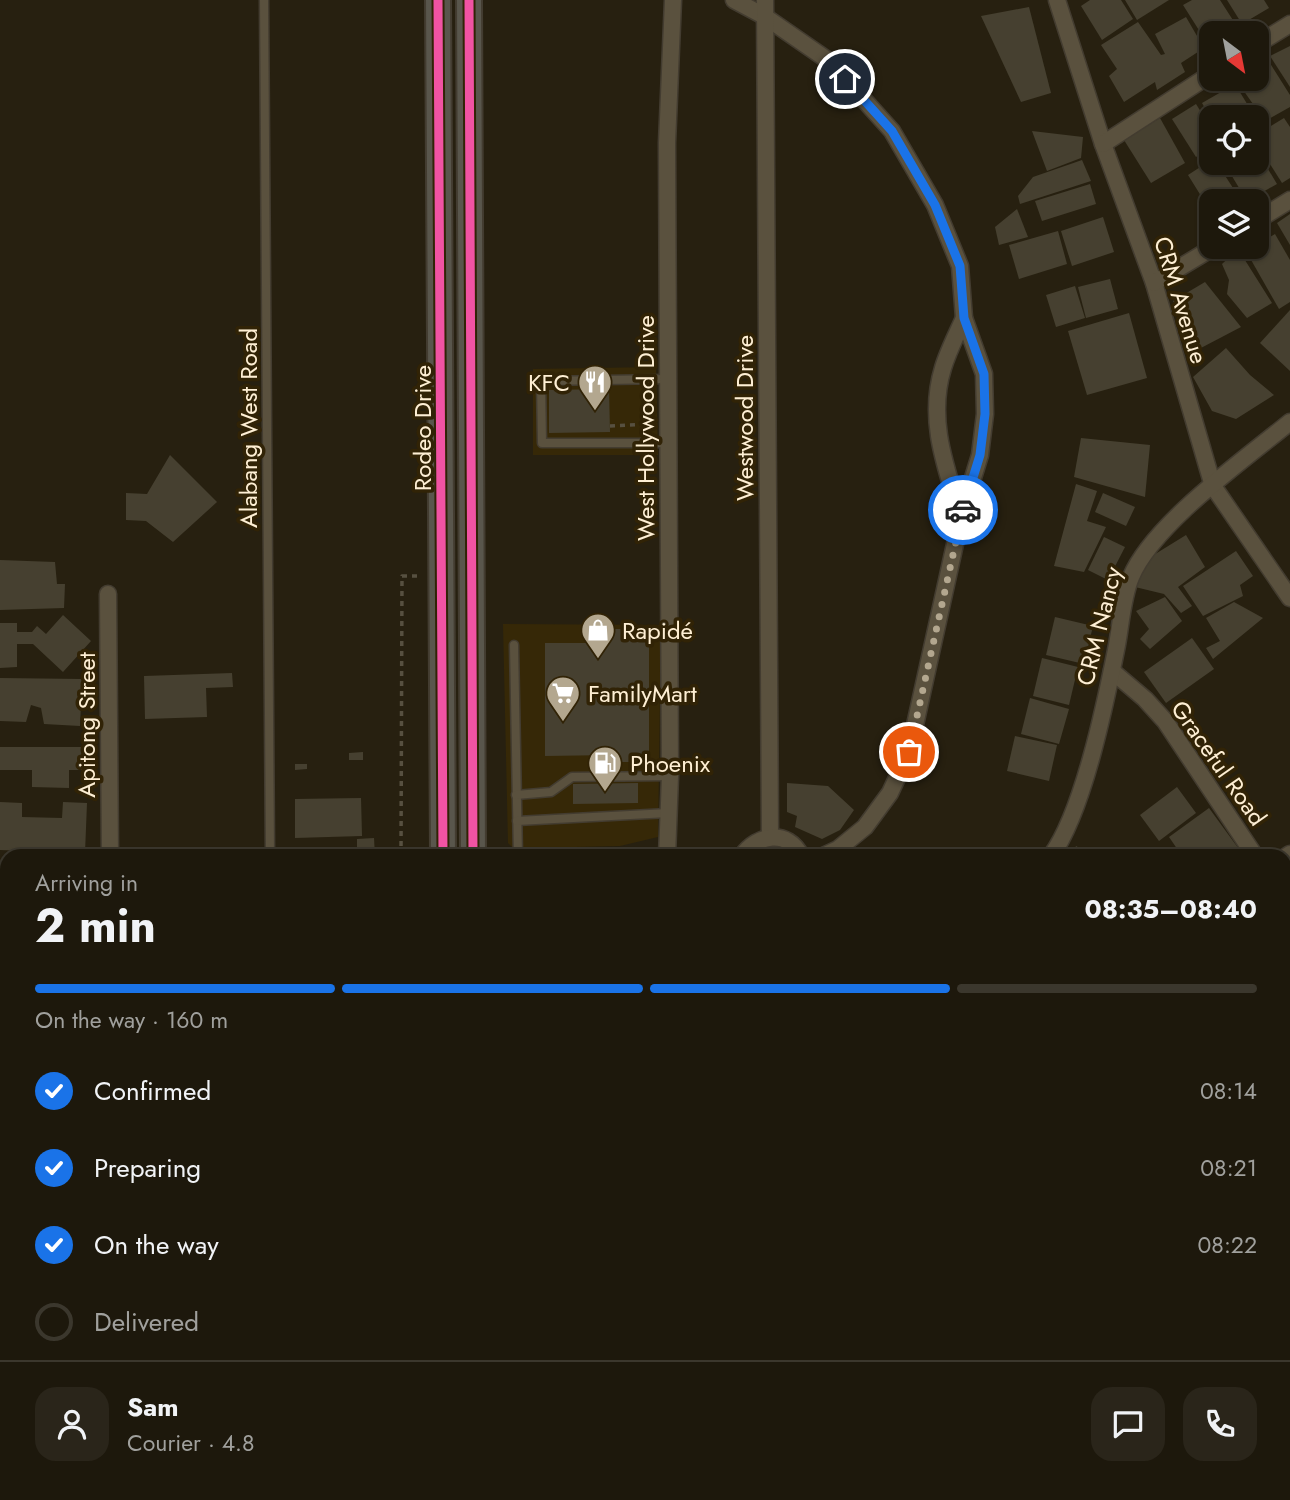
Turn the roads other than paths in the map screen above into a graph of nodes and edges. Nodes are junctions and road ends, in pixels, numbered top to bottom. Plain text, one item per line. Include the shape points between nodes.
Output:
1 (264, 0) edge
2 (438, 0) edge
3 (469, 0) edge
4 (673, 0) edge
5 (734, 0) edge
6 (1057, 0) edge
7 (765, 8) edge
8 (1290, 24) edge
9 (1269, 37) edge
10 (1199, 82) edge
11 (1103, 144) junction
12 (1290, 200) edge
13 (1269, 213) edge
14 (1199, 256) edge
15 (1154, 283) junction
16 (964, 318) junction
17 (668, 379) junction
18 (1290, 422) edge
19 (668, 443) junction
20 (1213, 486) junction
21 (961, 517) junction
22 (108, 594) dead end
23 (1290, 598) edge
24 (514, 645) dead end
25 (1112, 671) junction
26 (670, 776) junction
27 (516, 795) junction
28 (668, 813) junction
29 (517, 821) junction
30 (770, 837) junction
31 (110, 849) edge
32 (270, 849) edge
33 (443, 849) edge
34 (473, 849) edge
35 (518, 849) edge
36 (667, 849) edge
37 (749, 849) edge
38 (796, 849) edge
39 (838, 849) edge
40 (1056, 849) edge
41 (1250, 849) edge

1 - 32 lane, Alabang West Road
2 - 33 main road, Rodeo Drive
3 - 34 main road, Rodeo Drive
4 - 17 street, West Hollywood Drive via 667,143
5 - 7 street
6 - 11 street, CRM Avenue
7 - 16 street via 829,61 892,131 935,205 960,266
7 - 30 street, Westwood Drive
8 - 9 street
10 - 11 street
11 - 15 street, CRM Avenue
12 - 13 street
14 - 15 street
15 - 20 street, CRM Avenue
16 - 21 street via 984,374 985,414 980,455
16 - 21 street via 943,367 936,400 936,428
17 - 19 street, West Hollywood Drive
17 - 19 lane via 541,381 542,443
18 - 20 street, CRM Nancy
19 - 26 street, West Hollywood Drive
20 - 23 street, CRM Avenue
20 - 25 street, CRM Nancy via 1141,558 1130,579
21 - 39 street via 909,752 890,793 865,827
22 - 31 street, Apitong Street
24 - 27 lane
25 - 40 street, CRM Nancy via 1077,804
25 - 41 street, Graceful Road via 1165,721
26 - 27 lane via 572,777 551,792
26 - 28 street, West Hollywood Drive
27 - 29 lane
28 - 29 lane
28 - 36 street, West Hollywood Drive
29 - 35 lane
30 - 37 street
30 - 38 street via 792,843

